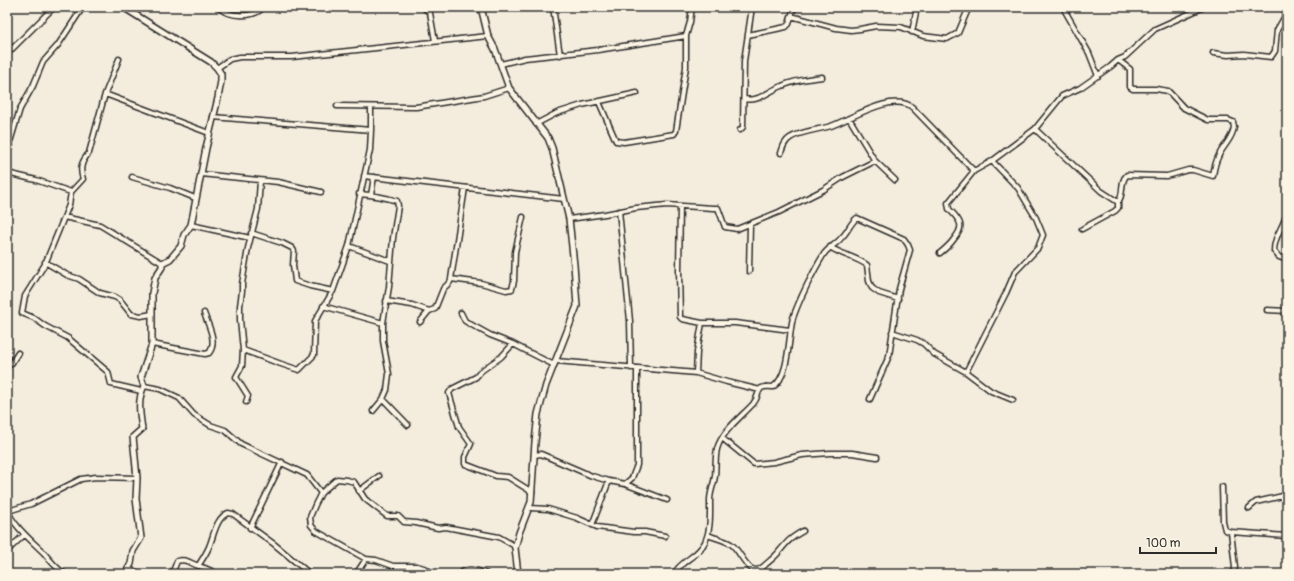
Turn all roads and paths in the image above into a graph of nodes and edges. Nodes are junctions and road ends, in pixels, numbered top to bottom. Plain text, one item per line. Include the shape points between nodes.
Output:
1 (52, 7) edge
2 (83, 7) edge
3 (123, 7) edge
4 (218, 7) edge
5 (264, 7) edge
6 (423, 7) edge
7 (481, 7) edge
8 (553, 7) edge
9 (692, 7) edge
10 (752, 7) edge
11 (794, 7) edge
12 (917, 7) edge
13 (969, 7) edge
14 (1204, 7) edge
15 (1287, 7) edge
16 (1065, 11) dead end
17 (791, 16) junction
18 (912, 32) junction
19 (488, 36) junction
20 (686, 36) junction
21 (748, 36) junction
22 (435, 41) junction
23 (1213, 53) dead end
24 (7, 54) edge
25 (560, 55) junction
26 (119, 59) dead end
27 (1118, 60) junction
28 (501, 64) junction
29 (217, 68) junction
30 (1098, 76) junction
31 (822, 77) dead end
32 (509, 88) junction
33 (637, 93) dead end
34 (105, 94) junction
35 (744, 99) junction
36 (599, 102) junction
37 (337, 106) dead end
38 (371, 107) junction
39 (213, 118) junction
40 (849, 118) junction
41 (536, 124) junction
42 (1035, 129) junction
43 (371, 130) junction
44 (740, 130) dead end
45 (13, 132) junction
46 (209, 133) junction
47 (7, 136) edge
48 (781, 153) dead end
49 (875, 161) junction
50 (992, 161) junction
51 (7, 162) edge
52 (974, 171) junction
53 (7, 173) edge
54 (200, 174) junction
55 (364, 176) junction
56 (374, 177) junction
57 (132, 178) dead end
58 (895, 180) dead end
59 (260, 181) junction
60 (464, 188) junction
61 (71, 192) junction
62 (321, 192) dead end
63 (359, 194) junction
64 (371, 195) junction
65 (195, 198) junction
66 (564, 199) junction
67 (1118, 202) junction
68 (680, 206) junction
69 (619, 211) junction
70 (1287, 213) edge
71 (64, 217) junction
72 (523, 217) dead end
73 (569, 219) junction
74 (750, 224) junction
75 (191, 225) junction
76 (1082, 229) dead end
77 (251, 233) junction
78 (250, 238) junction
79 (349, 246) junction
80 (830, 247) junction
81 (940, 253) dead end
82 (1287, 260) edge
83 (390, 261) junction
84 (45, 262) junction
85 (162, 263) junction
86 (749, 271) dead end
87 (451, 279) junction
88 (333, 291) junction
89 (898, 299) junction
90 (386, 301) junction
91 (323, 306) junction
92 (1267, 310) dead end
93 (429, 311) junction
94 (1287, 311) edge
95 (204, 313) dead end
96 (461, 313) dead end
97 (152, 314) junction
98 (420, 322) dead end
99 (383, 323) junction
100 (702, 323) junction
101 (790, 330) junction
102 (892, 332) junction
103 (152, 344) junction
104 (513, 344) junction
105 (242, 350) junction
106 (18, 353) dead end
107 (555, 362) junction
108 (7, 367) edge
109 (631, 368) junction
110 (637, 368) junction
111 (696, 372) junction
112 (966, 372) junction
113 (142, 389) junction
114 (760, 390) junction
115 (383, 399) junction
116 (870, 399) dead end
117 (1013, 400) dead end
118 (246, 402) dead end
119 (373, 411) dead end
120 (408, 425) dead end
121 (722, 438) junction
122 (534, 455) junction
123 (877, 457) dead end
124 (282, 462) junction
125 (380, 476) dead end
126 (137, 478) junction
127 (609, 481) junction
128 (625, 484) junction
129 (1222, 487) dead end
130 (359, 491) junction
131 (532, 492) junction
132 (320, 493) junction
133 (1287, 495) edge
134 (667, 500) dead end
135 (530, 508) junction
136 (1249, 508) dead end
137 (7, 509) edge
138 (592, 525) junction
139 (250, 528) junction
140 (803, 531) dead end
141 (1230, 532) junction
142 (24, 535) junction
143 (708, 535) junction
144 (665, 536) dead end
145 (1287, 536) edge
146 (515, 548) junction
147 (7, 551) edge
148 (366, 559) junction
149 (198, 566) junction
150 (58, 569) junction
151 (129, 572) edge
152 (54, 574) edge
153 (66, 574) edge
154 (143, 574) edge
155 (172, 574) edge
156 (216, 574) edge
157 (310, 574) edge
158 (356, 574) edge
159 (434, 574) edge
160 (459, 574) edge
161 (486, 574) edge
162 (518, 574) edge
163 (674, 574) edge
164 (1232, 574) edge

1 - 24 street
2 - 45 street via 58,45 43,62 20,109
3 - 29 street
4 - 5 street via 228,13 256,14
6 - 22 street via 430,13
7 - 19 street
8 - 25 street
9 - 20 street
10 - 21 street
11 - 17 street
12 - 18 street
13 - 18 street via 958,33 947,39
14 - 27 street via 1155,28
15 - 23 street via 1284,18 1276,30 1275,51 1271,58
16 - 30 street via 1089,53
17 - 18 street via 851,30 876,26 902,27
17 - 21 street via 786,27
19 - 22 street
19 - 28 street
20 - 25 street
20 - 36 street via 683,93 674,134 624,142 616,140
21 - 35 street via 744,61
22 - 29 street via 292,57 235,58
25 - 28 street via 525,58
26 - 34 street
27 - 30 street
27 - 67 street via 1130,69 1130,87 1133,90 1168,91 1184,108 1208,120 1228,120 1233,122 1234,127 1230,140 1215,163 1213,176 1193,170 1167,176 1127,175 1123,180 1121,198
28 - 32 street
29 - 39 street via 221,74 221,81
30 - 42 street via 1056,101
31 - 35 street via 781,86 752,100
32 - 38 street via 484,96 423,106
32 - 41 street
33 - 36 street
34 - 46 street
34 - 61 street via 89,153 83,160 80,171 83,179
35 - 44 street
36 - 41 street via 557,113
37 - 38 street
38 - 43 street
39 - 43 street
39 - 46 street
40 - 48 street via 832,126 788,139
40 - 49 street
40 - 52 street via 883,104 904,103
41 - 66 street via 548,138 552,148
42 - 50 street
42 - 67 street via 1096,186
43 - 55 street
45 - 47 street
45 - 51 street
46 - 54 street
49 - 58 street
49 - 74 street via 823,190
50 - 52 street
50 - 112 street via 1018,188 1043,235 1038,248 1015,272
52 - 81 street via 948,203 948,209 961,227 960,233
53 - 61 street
54 - 59 street
54 - 65 street
55 - 56 street
55 - 63 street
56 - 60 street
56 - 64 street
57 - 65 street
59 - 62 street via 278,182
59 - 77 street via 258,209
60 - 66 street
60 - 87 street
61 - 71 street
63 - 64 street
63 - 79 street
64 - 83 street via 397,201
65 - 75 street
66 - 73 street
67 - 76 street via 1115,211
68 - 69 street via 667,205
68 - 74 street via 718,208 725,227 731,229
68 - 100 street via 680,317
69 - 73 street
69 - 109 street via 630,321
70 - 82 street via 1277,234 1274,251 1279,257
71 - 84 street
71 - 85 street via 100,225
72 - 87 street via 515,252 512,290 468,280
73 - 107 street via 577,306
74 - 86 street
75 - 78 street
75 - 85 street via 184,235 181,246
77 - 78 street
77 - 88 street via 292,248 296,281
78 - 105 street via 240,306
79 - 83 street
79 - 88 street
80 - 89 street via 867,265 872,288
80 - 89 street via 843,237 857,218 904,240 910,250
80 - 101 street via 804,293
83 - 90 street
84 - 97 street via 100,293 120,300 131,314
84 - 113 street via 25,296 22,313 68,338 108,372 111,384
85 - 97 street via 152,293
87 - 93 street via 443,289 435,309
88 - 91 street
89 - 102 street
90 - 93 street
90 - 99 street
91 - 99 street
91 - 105 street via 315,321 314,355 299,370
92 - 94 street
93 - 98 street
95 - 103 street via 212,338 209,353
96 - 104 street via 470,324
97 - 103 street
99 - 115 street via 389,374
100 - 101 street via 736,323
100 - 111 street
101 - 114 street via 788,354 777,384 773,387 763,386
102 - 112 street via 924,344 934,354
102 - 116 street via 889,356
103 - 113 street via 141,377
104 - 107 street
104 - 131 street via 476,377 449,393 459,427 471,444 465,457 465,464 496,476 508,477
105 - 118 street via 242,366 236,378 248,396
106 - 108 street
107 - 109 street
107 - 122 street via 538,414
109 - 110 street
110 - 111 street
110 - 128 street via 636,465 632,478
111 - 114 street
112 - 117 street via 991,391
113 - 124 street via 160,389 179,398 194,416 225,430 241,444
113 - 126 street via 139,407 142,429 133,437
114 - 121 street via 756,400
115 - 119 street
115 - 120 street
121 - 123 street via 754,464 802,455 830,453
121 - 143 street via 717,448 715,476 710,493
122 - 127 street via 541,454
122 - 131 street
124 - 132 street via 307,475
124 - 139 street
125 - 130 street
126 - 137 street via 96,476 81,479 31,504
126 - 151 street via 136,499 141,538 133,551
127 - 128 street
127 - 138 street
128 - 134 street
129 - 141 street via 1223,522 1225,530
130 - 132 street via 354,482 337,480
130 - 146 street via 366,500 387,516 398,516 404,522 499,537
131 - 135 street
132 - 148 street via 310,518 311,525 316,531
133 - 136 street via 1256,502
135 - 138 street via 548,509
135 - 146 street
137 - 142 street
138 - 144 street
139 - 149 street via 233,514 223,515
139 - 157 street
140 - 143 street via 790,538 778,554 761,569 754,570 748,567 731,544
141 - 145 street
141 - 164 street via 1235,567
142 - 147 street
142 - 150 street
143 - 163 street via 702,548 677,568
146 - 162 street
148 - 158 street
148 - 159 street via 393,566 417,566
149 - 155 street via 187,561 177,561
149 - 156 street via 211,569
150 - 152 street
150 - 153 street
151 - 154 street
160 - 161 street via 472,569

